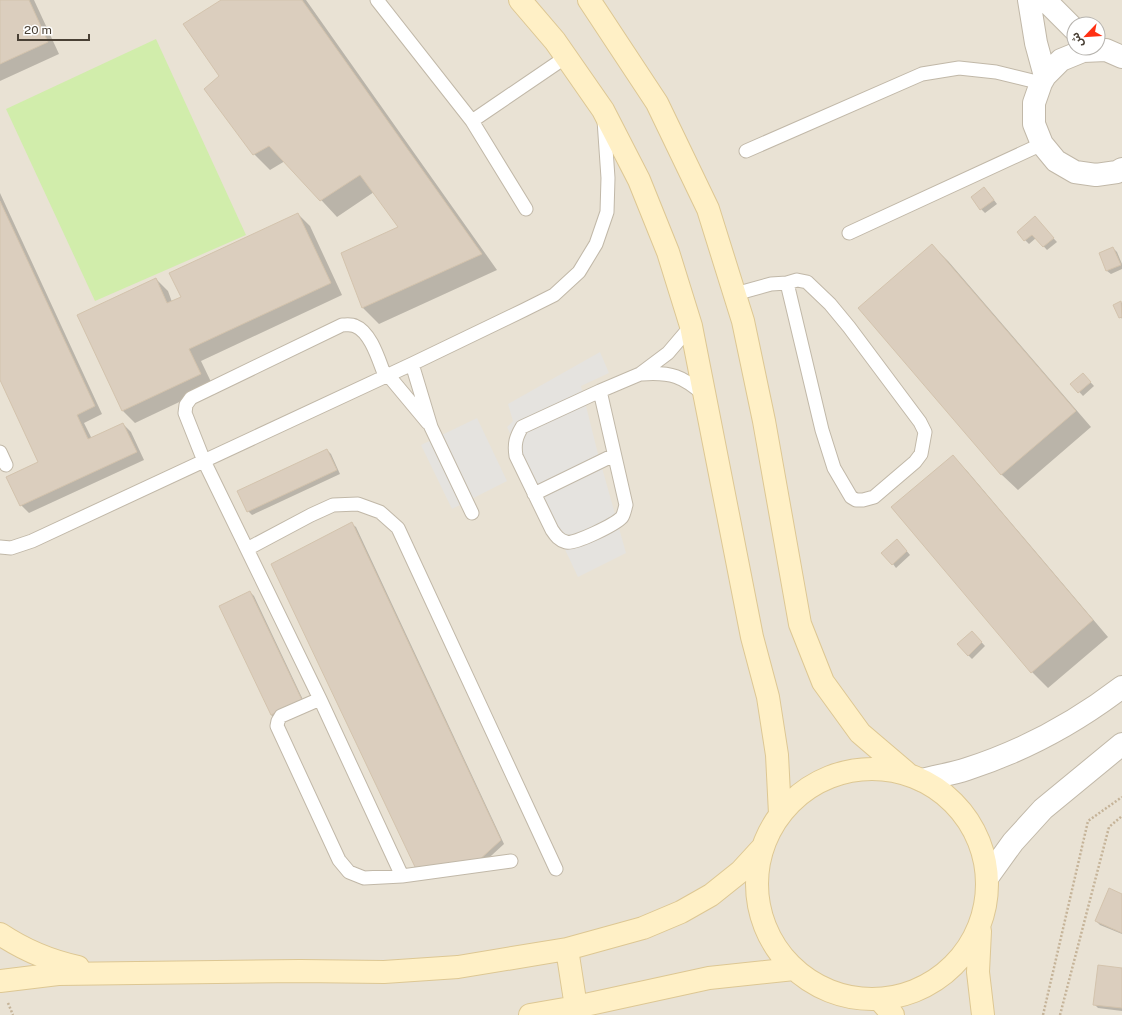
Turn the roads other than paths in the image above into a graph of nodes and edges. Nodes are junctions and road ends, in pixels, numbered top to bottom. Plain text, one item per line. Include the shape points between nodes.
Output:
1 (377, 0) edge
2 (520, 0) edge
3 (1029, 0) edge
4 (1045, 0) edge
5 (592, 2) edge
6 (1066, 21) edge
7 (1109, 51) edge
8 (566, 57) junction
9 (1043, 79) junction
10 (603, 110) junction
11 (472, 121) junction
12 (1042, 144) junction
13 (746, 152) dead end
14 (1122, 169) edge
15 (526, 209) dead end
16 (849, 233) dead end
17 (787, 283) junction
18 (735, 294) junction
19 (691, 326) junction
20 (412, 364) junction
21 (640, 374) junction
22 (387, 376) junction
23 (600, 391) junction
24 (704, 395) junction
25 (432, 427) junction
26 (0, 452) edge
27 (614, 455) junction
28 (204, 461) junction
29 (6, 465) dead end
30 (534, 494) junction
31 (472, 513) dead end
32 (0, 547) edge
33 (247, 549) junction
34 (1122, 687) edge
35 (320, 699) junction
36 (1122, 744) edge
37 (915, 777) junction
38 (780, 814) junction
39 (762, 847) junction
40 (511, 861) dead end
41 (556, 869) dead end
42 (402, 876) junction
43 (987, 878) junction
44 (980, 922) junction
45 (0, 934) edge
46 (567, 949) junction
47 (794, 969) junction
48 (105, 974) junction
49 (0, 981) edge
50 (886, 1007) edge
51 (575, 1011) edge
52 (530, 1015) edge
53 (983, 1015) edge

1 - 11 lane
2 - 8 street
3 - 9 street
4 - 6 street
5 - 18 street via 658,103 708,209
7 - 9 street via 1083,51 1061,60
8 - 10 street
8 - 11 lane
9 - 12 street via 1034,103 1034,124
9 - 13 lane via 959,68 922,74
10 - 19 street via 642,187 668,252
10 - 20 lane via 608,178 607,212 596,244 578,272 554,295
11 - 15 lane
12 - 14 street via 1056,161 1075,172 1096,176
12 - 16 lane
17 - 17 lane via 797,280 807,282 830,304 916,416 925,432 921,454 915,462 874,497 863,500 851,497 834,468 822,430
17 - 18 lane via 771,284
18 - 37 street via 764,421 800,624 823,682 860,734
19 - 21 lane via 668,353
19 - 24 street
20 - 22 lane
20 - 25 lane
21 - 23 lane
21 - 24 lane via 658,373 675,376 691,384
22 - 25 lane
22 - 28 lane
22 - 28 lane via 362,330 353,325 337,327 191,398 186,405 185,413
23 - 27 lane
23 - 30 lane via 522,427 514,446
24 - 38 street via 752,637 768,697 777,755
25 - 31 lane
26 - 29 lane
27 - 30 lane
27 - 30 lane via 626,505 623,516 580,541 567,543 558,539
28 - 32 lane via 32,541 11,548
28 - 33 lane
33 - 35 lane
33 - 41 lane via 311,514 333,505 358,504 380,512 398,528
34 - 37 street via 1086,713 1008,755 966,769
35 - 42 lane
35 - 42 lane via 281,716 277,726 322,824 339,860 349,872 364,878
36 - 43 street via 1043,809 1013,842
37 - 38 street via 873,768 838,773 805,789
37 - 43 street via 955,804 977,838
38 - 39 street
39 - 46 street via 741,871 711,895 681,912 643,928
39 - 47 street via 757,873 758,900 764,925 777,949
40 - 42 lane
43 - 44 street via 986,901
44 - 50 street via 965,952 941,976
44 - 53 street via 978,972
45 - 48 street via 57,962
46 - 48 street via 458,967 384,972
46 - 51 street
47 - 50 street via 819,986
47 - 51 street via 709,978
48 - 49 street via 58,974
51 - 52 street

